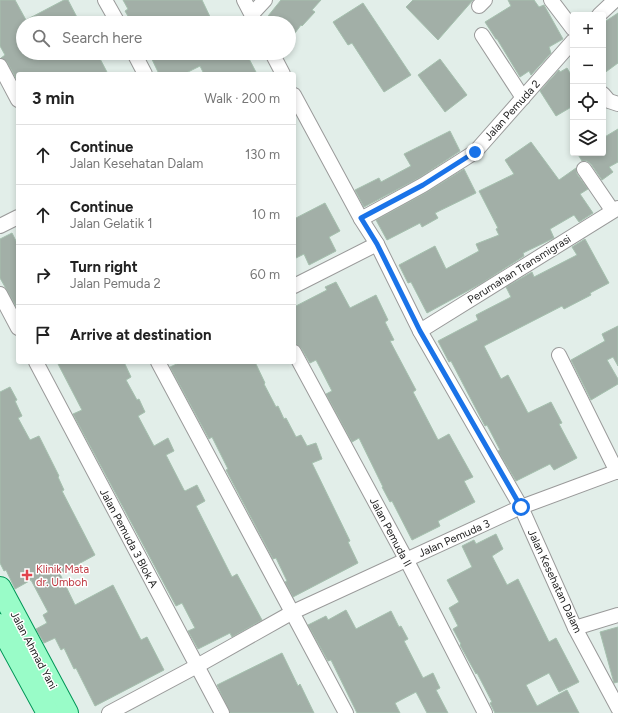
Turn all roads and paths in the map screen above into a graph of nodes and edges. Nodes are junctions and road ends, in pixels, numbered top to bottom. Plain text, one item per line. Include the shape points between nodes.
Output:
1 (105, 0) edge
2 (244, 0) edge
3 (265, 0) edge
4 (551, 0) edge
5 (614, 0) edge
6 (602, 12) edge
7 (114, 16) edge
8 (252, 16) edge
9 (256, 16) edge
10 (570, 25) edge
11 (482, 35) dead end
12 (570, 48) edge
13 (138, 60) edge
14 (276, 60) edge
15 (0, 66) edge
16 (144, 72) edge
17 (282, 72) edge
18 (16, 96) edge
19 (606, 97) edge
20 (523, 98) junction
21 (296, 99) edge
22 (618, 104) edge
23 (584, 169) dead end
24 (615, 209) edge
25 (16, 218) edge
26 (361, 218) junction
27 (0, 226) edge
28 (377, 244) junction
29 (296, 285) edge
30 (0, 294) edge
31 (16, 324) edge
32 (420, 331) junction
33 (559, 355) dead end
34 (296, 356) edge
35 (37, 364) edge
36 (159, 364) edge
37 (618, 471) edge
38 (521, 507) junction
39 (406, 559) junction
40 (0, 588) edge
41 (293, 612) junction
42 (618, 615) edge
43 (0, 625) edge
44 (576, 628) junction
45 (197, 666) junction
46 (618, 708) edge
47 (48, 713) edge
48 (67, 713) edge
49 (109, 713) edge
50 (222, 713) edge
51 (346, 713) edge
52 (485, 713) edge

1 - 7 street
2 - 8 street
3 - 9 street
4 - 10 street
5 - 6 street
11 - 20 street
12 - 20 street, Jalan Pemuda 2
13 - 16 street
14 - 17 street
15 - 18 street
19 - 22 street
20 - 26 street, Jalan Pemuda 2 via 475,152 423,185
21 - 26 street, Jalan Kesehatan Dalam
23 - 24 street
24 - 32 street, Perumahan Transmigrasi
25 - 27 street
26 - 28 street, Jalan Kesehatan Dalam
28 - 29 street
28 - 32 street, Jalan Kesehatan Dalam
30 - 31 street
32 - 38 street, Jalan Kesehatan Dalam
33 - 37 street
34 - 39 street, Jalan Pemuda II
35 - 45 street, Jalan Pemuda 3 Blok A
36 - 41 street
37 - 38 street, Jalan Pemuda 3
38 - 39 street, Jalan Pemuda 3
38 - 44 street, Jalan Kesehatan Dalam
39 - 41 street, Jalan Pemuda 3
39 - 52 street, Jalan Pemuda II
40 - 48 main road, Jalan Ahmad Yani
41 - 45 street, Jalan Pemuda 3
41 - 51 street
42 - 44 street
43 - 47 main road, Jalan Ahmad Yani
44 - 46 street, Jalan Kesehatan Dalam
45 - 49 street, Jalan Pemuda 3
45 - 50 street, Jalan Pemuda 3 Blok A

